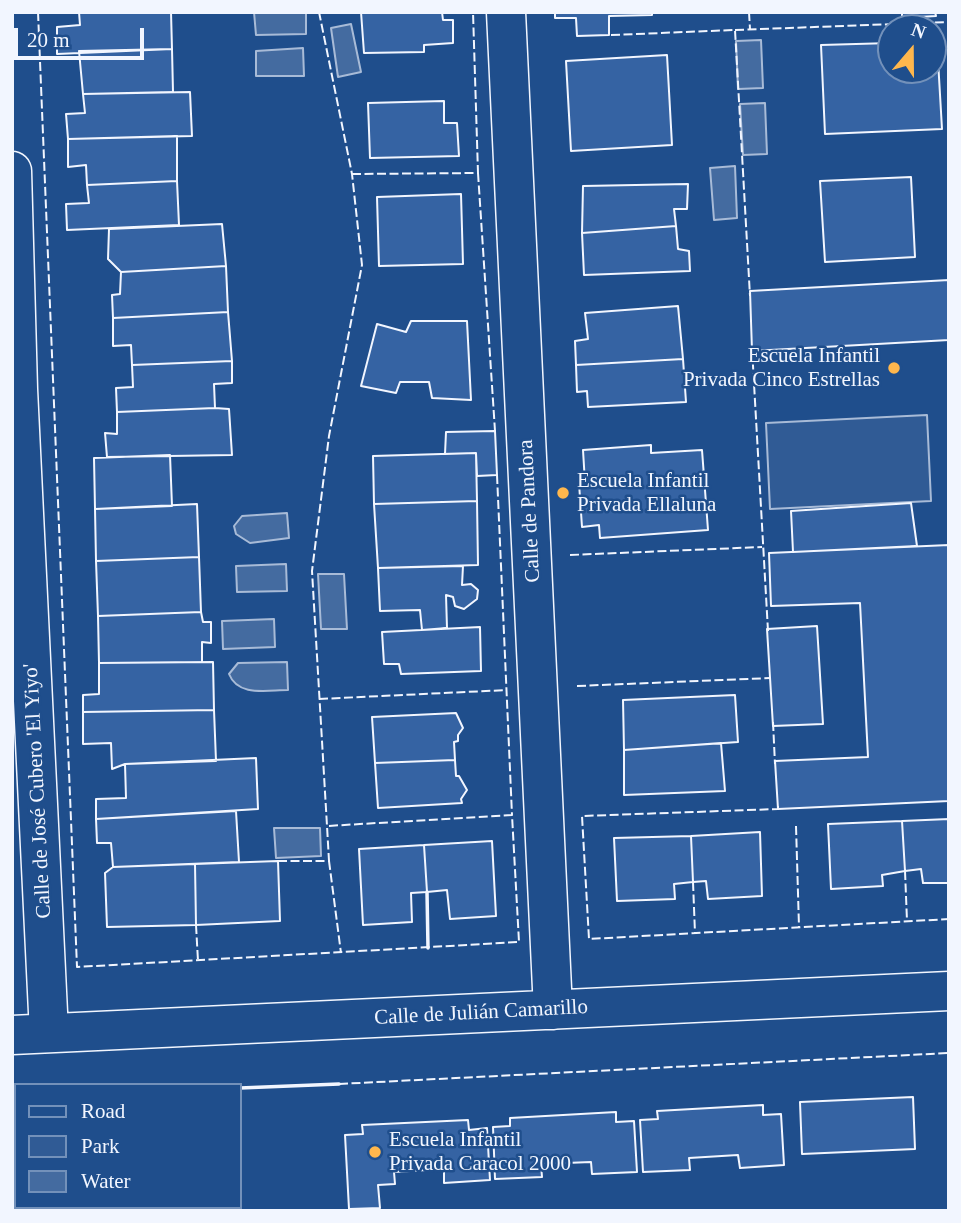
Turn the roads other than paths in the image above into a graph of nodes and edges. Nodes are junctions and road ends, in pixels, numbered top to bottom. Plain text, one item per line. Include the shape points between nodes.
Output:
1 (506, 12) edge
2 (12, 171) edge
3 (15, 389) edge
4 (949, 991) edge
5 (554, 1010) junction
6 (31, 1034) edge

1 - 5 street, Calle de Pandora
2 - 3 street, Calle de José Cubero 'El Yiyo'
3 - 6 street, Calle de José Cubero 'El Yiyo'
4 - 5 street, Calle de Julián Camarillo
5 - 6 street, Calle de Julián Camarillo

